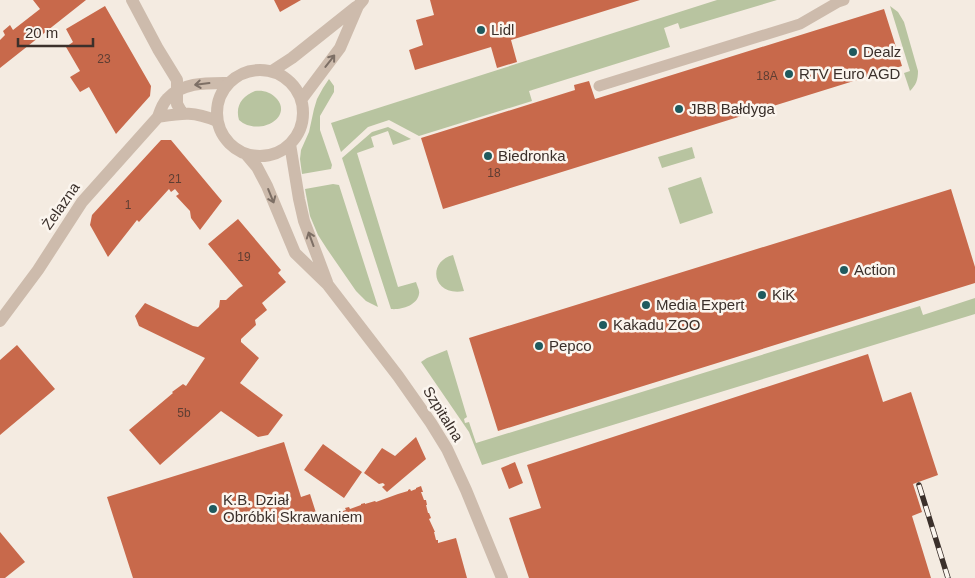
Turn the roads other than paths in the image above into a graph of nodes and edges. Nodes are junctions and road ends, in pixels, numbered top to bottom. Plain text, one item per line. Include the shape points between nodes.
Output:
1 (132, 0) edge
2 (844, 0) edge
3 (361, 3) edge
4 (272, 71) junction
5 (228, 83) junction
6 (599, 86) dead end
7 (177, 91) junction
8 (301, 100) junction
9 (182, 113) junction
10 (158, 117) junction
11 (217, 120) junction
12 (290, 144) junction
13 (246, 154) junction
14 (328, 285) junction
15 (0, 321) edge
16 (502, 578) edge

1 - 7 street via 177,80
2 - 6 lane via 800,24
3 - 4 street
8 -> 3 street via 340,48
4 - 5 street via 252,70
4 - 8 street via 290,82
5 -> 7 street via 188,86
5 - 11 street via 218,100
7 - 9 street via 177,104
7 - 10 street, Żelazna via 166,100
8 - 12 street via 302,120
9 - 10 street
9 - 11 street
10 - 15 street, Żelazna via 82,202
11 - 13 street via 229,144
12 - 13 street via 266,156
14 -> 12 street, Szpitalna via 298,199
13 -> 14 street, Szpitalna via 267,186 295,252
14 - 16 street, Szpitalna via 408,389 447,449

